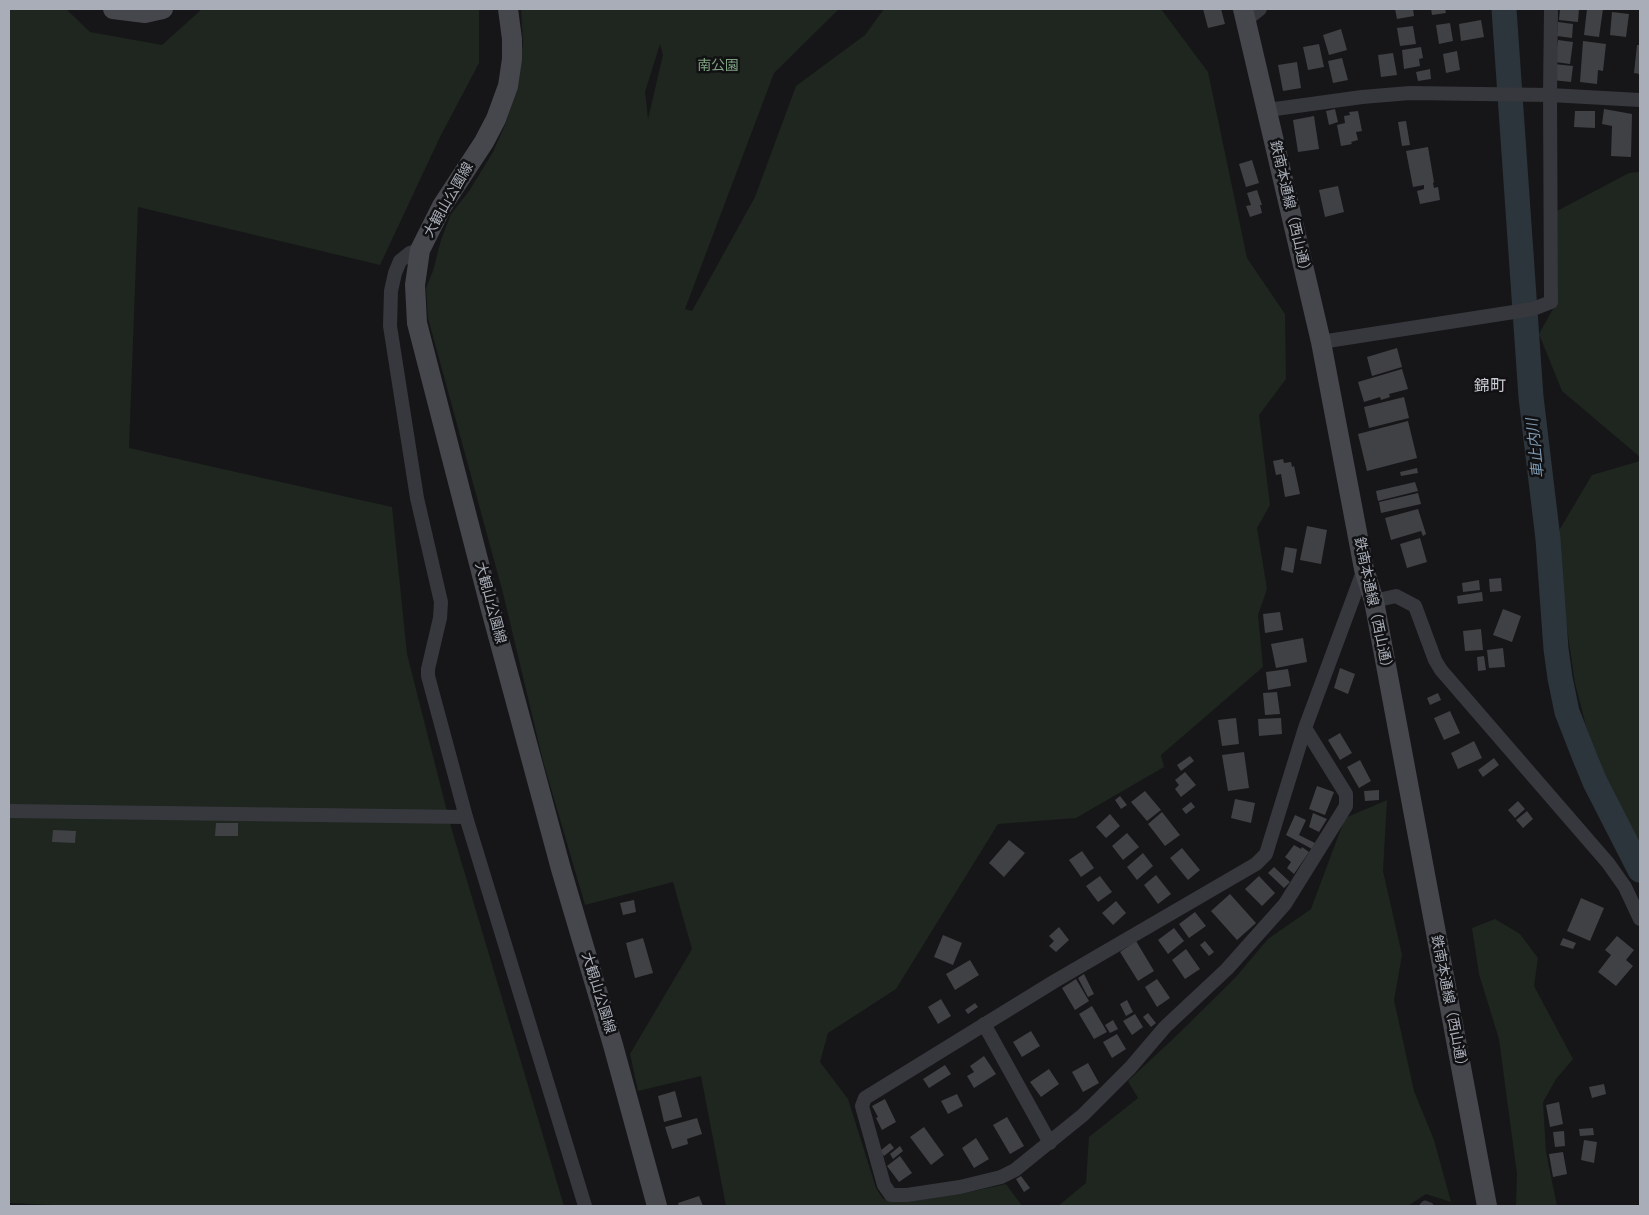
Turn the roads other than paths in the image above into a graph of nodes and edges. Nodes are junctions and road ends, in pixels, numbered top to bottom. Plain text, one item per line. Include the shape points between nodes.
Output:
1 (113, 9) edge
2 (163, 9) edge
3 (508, 9) edge
4 (1551, 9) edge
5 (1250, 12) edge
6 (1550, 96) junction
7 (1640, 100) edge
8 (1268, 110) junction
9 (420, 250) junction
10 (1321, 342) junction
11 (1364, 569) junction
12 (1374, 601) junction
13 (1306, 728) junction
14 (9, 811) edge
15 (466, 817) junction
16 (1640, 919) edge
17 (984, 1024) junction
18 (1050, 1143) junction
19 (585, 1206) edge
20 (657, 1206) edge
21 (1423, 1206) edge
22 (1430, 1206) edge
23 (1486, 1206) edge

1 - 2 main road via 145,13
3 - 9 main road, 大観山公園線 via 512,59 508,86 496,119 442,206
4 - 6 street
5 - 8 main road, 鉄南本通線（西山通）
6 - 7 street
6 - 8 street via 1410,93
6 - 10 street via 1551,302 1533,309
8 - 10 main road, 鉄南本通線（西山通）
9 - 15 street via 400,261 395,272 390,326 417,498 441,602 428,676
9 - 20 main road, 大観山公園線 via 415,285 417,323 561,869
10 - 11 main road, 鉄南本通線（西山通）
11 - 12 main road, 鉄南本通線（西山通）
11 - 13 street
12 - 16 street via 1396,596 1415,606 1434,660 1441,670 1608,863 1625,887
12 - 23 main road, 鉄南本通線（西山通）
13 - 17 street via 1266,854 1256,864
13 - 18 street via 1346,794 1346,806 1285,904 1227,970 1165,1027 1083,1115
14 - 15 street
15 - 19 street
17 - 18 street
17 - 18 street via 865,1098 862,1106 884,1185 891,1195 907,1195 1001,1177
21 - 22 lane

